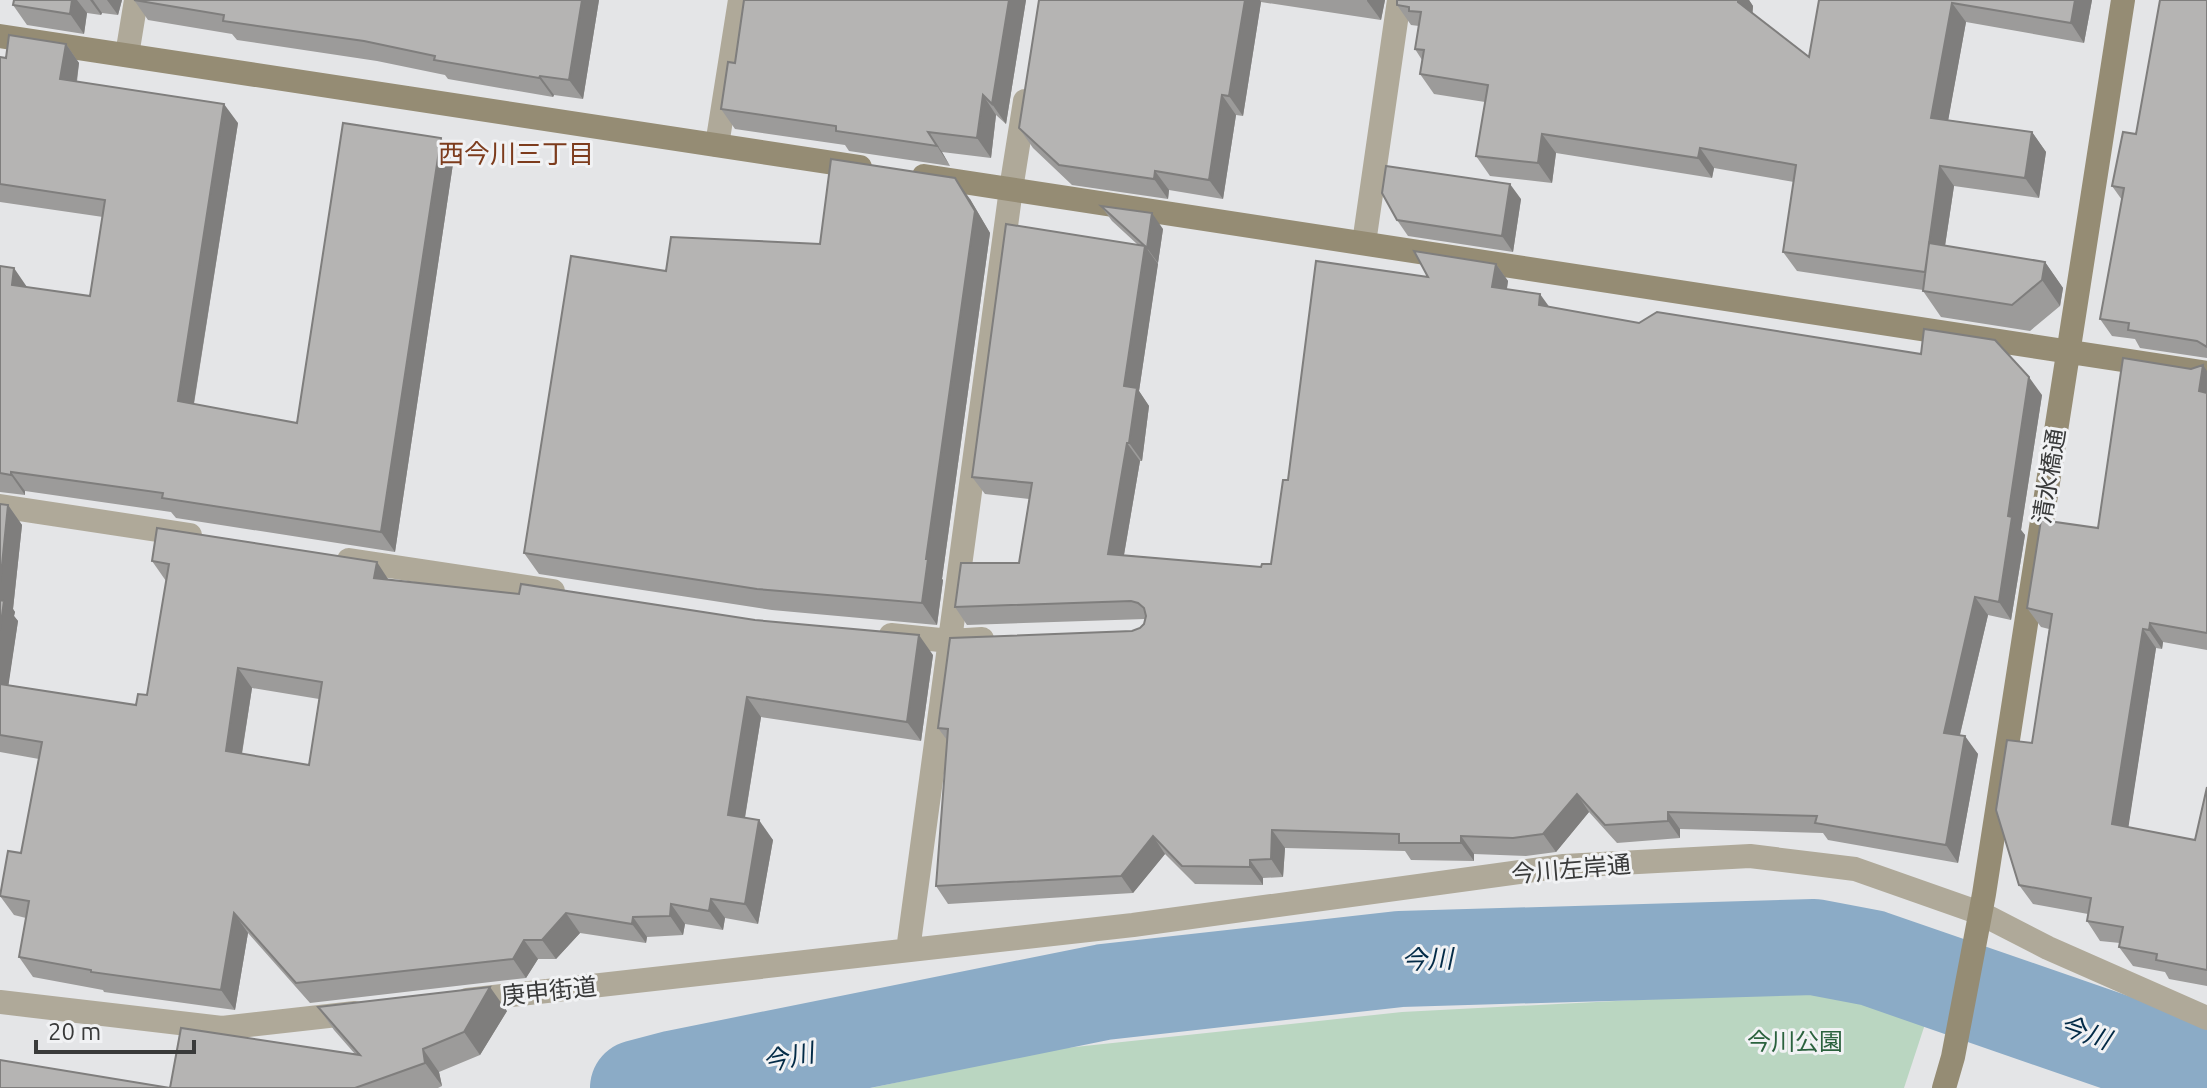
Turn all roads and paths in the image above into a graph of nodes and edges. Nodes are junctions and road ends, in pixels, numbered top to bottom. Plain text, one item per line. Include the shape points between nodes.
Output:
1 (136, 0) edge
2 (740, 0) edge
3 (1399, 0) edge
4 (2123, 0) edge
5 (0, 36) edge
6 (127, 55) junction
7 (1028, 79) edge
8 (717, 145) junction
9 (1011, 189) junction
10 (1364, 243) junction
11 (2068, 353) junction
12 (2207, 373) edge
13 (0, 506) edge
14 (220, 540) edge
15 (330, 557) edge
16 (582, 596) edge
17 (875, 634) edge
18 (1010, 639) edge
19 (950, 641) junction
20 (1980, 913) junction
21 (908, 950) junction
22 (0, 1002) edge
23 (440, 1004) edge
24 (378, 1011) edge
25 (2207, 1018) edge
26 (1944, 1088) edge

1 - 6 street
2 - 8 street
3 - 10 street
4 - 11 street, 清水橋通
5 - 6 street
6 - 8 street
7 - 9 street
8 - 9 street
9 - 10 street
9 - 19 street
10 - 11 street
11 - 12 street
11 - 20 street, 清水橋通
13 - 14 street
15 - 16 street
17 - 19 street
18 - 19 street
19 - 21 street
20 - 21 street, 今川左岸通 via 1855,869 1750,856 1564,866
20 - 25 street, 今川左岸通
20 - 26 street, 清水橋通
21 - 23 street, 庚申街道
22 - 24 street via 222,1028

